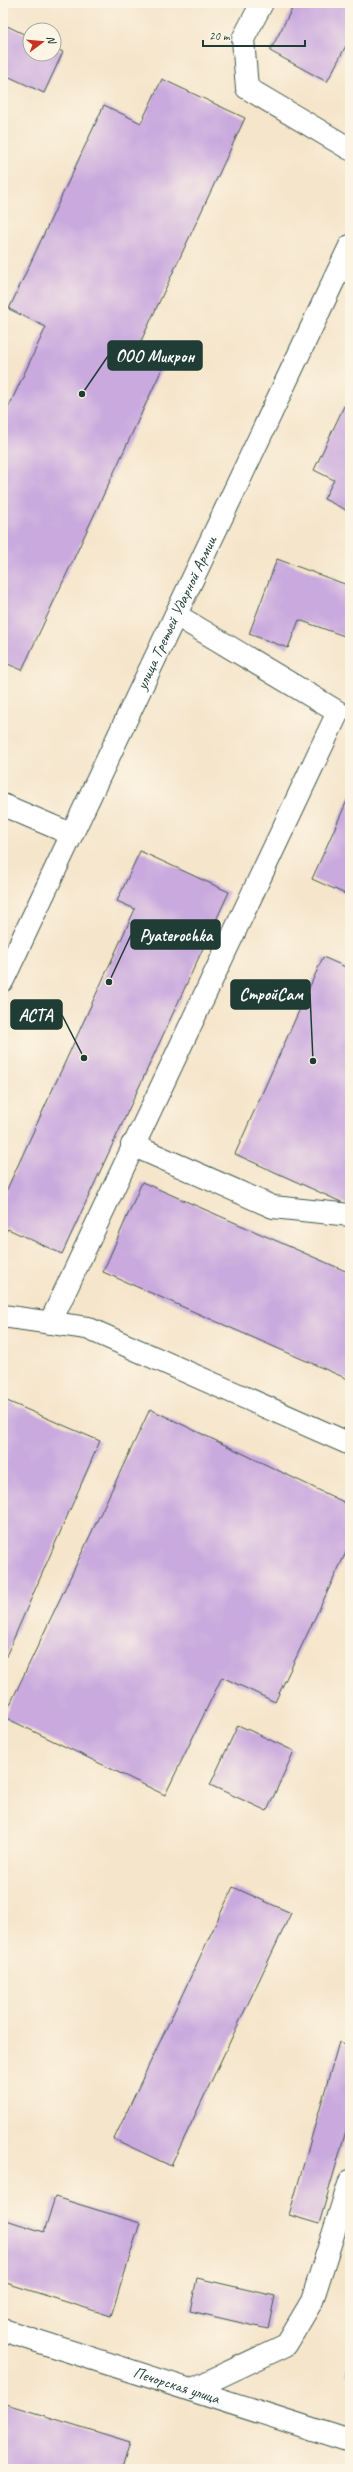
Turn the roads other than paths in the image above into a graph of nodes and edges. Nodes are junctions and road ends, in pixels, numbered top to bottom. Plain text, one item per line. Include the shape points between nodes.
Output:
1 (262, 3) edge
2 (350, 149) edge
3 (350, 246) edge
4 (176, 615) junction
5 (3, 806) edge
6 (71, 834) junction
7 (3, 980) edge
8 (132, 1145) junction
9 (350, 1215) edge
10 (3, 1316) edge
11 (50, 1323) junction
12 (350, 1444) edge
13 (350, 2181) edge
14 (3, 2330) edge
15 (191, 2390) junction
16 (350, 2440) edge

1 - 2 main road via 242,39 246,88
3 - 4 main road, улица Третьей Ударной Армии
4 - 6 main road, улица Третьей Ударной Армии
4 - 8 main road via 338,712
5 - 6 main road
6 - 7 main road, улица Третьей Ударной Армии
8 - 9 main road via 273,1207
8 - 11 main road
10 - 11 main road
11 - 12 main road via 87,1328
13 - 15 main road via 312,2301 286,2346
14 - 15 main road, Печорская улица
15 - 16 main road, Печорская улица

